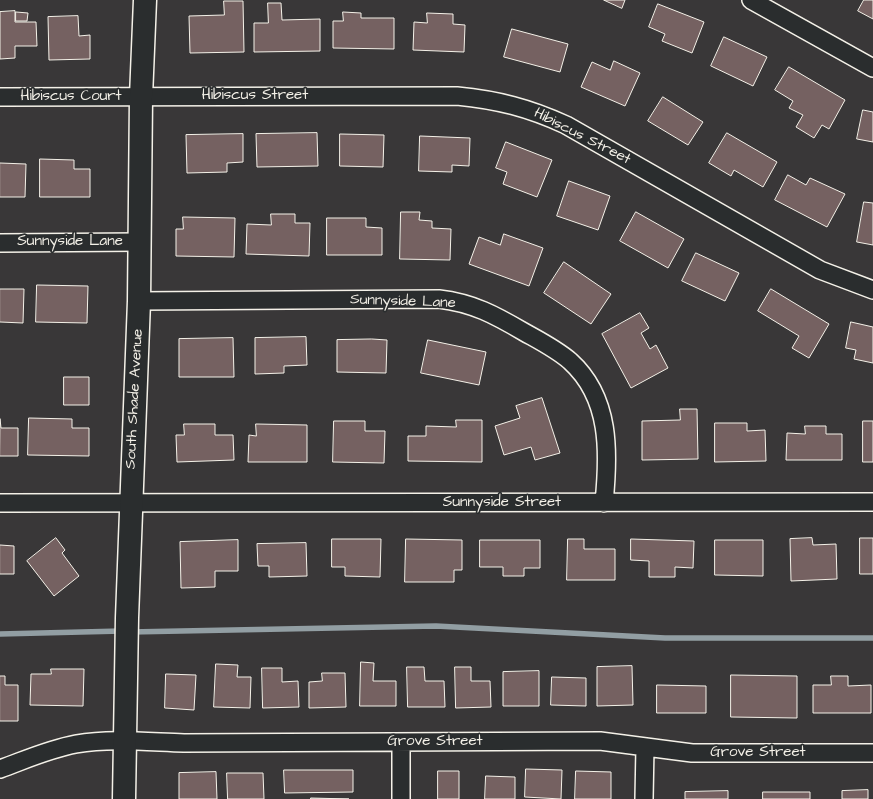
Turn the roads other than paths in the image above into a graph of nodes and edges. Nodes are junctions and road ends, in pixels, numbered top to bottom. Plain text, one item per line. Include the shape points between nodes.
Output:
1 (145, 0) edge
2 (751, 0) edge
3 (873, 68) edge
4 (0, 97) edge
5 (141, 97) junction
6 (140, 242) junction
7 (0, 243) edge
8 (873, 290) edge
9 (139, 301) junction
10 (873, 502) edge
11 (0, 503) edge
12 (130, 503) junction
13 (604, 504) junction
14 (124, 742) junction
15 (401, 742) junction
16 (645, 747) junction
17 (873, 752) edge
18 (0, 769) edge
19 (124, 799) edge
20 (401, 799) edge
21 (644, 799) edge

1 - 5 street, South Shade Avenue
2 - 3 street
4 - 5 street, Hibiscus Court
5 - 6 street, South Shade Avenue
5 - 8 street, Hibiscus Street via 457,96 486,98 517,105 566,125 820,270
6 - 7 street, Sunnyside Lane
6 - 9 street, South Shade Avenue
9 - 12 street, South Shade Avenue
9 - 13 street, Sunnyside Lane via 439,299 478,307 551,347 577,368 592,388 602,410 606,431 607,474
10 - 13 street, Sunnyside Street
11 - 12 street, Sunnyside Street
12 - 13 street, Sunnyside Street
12 - 14 street, South Shade Avenue
14 - 15 street, Grove Street
14 - 18 street, Grove Street via 77,744 45,752
14 - 19 street, South Shade Avenue
15 - 16 street, Grove Street via 600,741
15 - 20 street
16 - 17 street, Grove Street via 692,753
16 - 21 street

